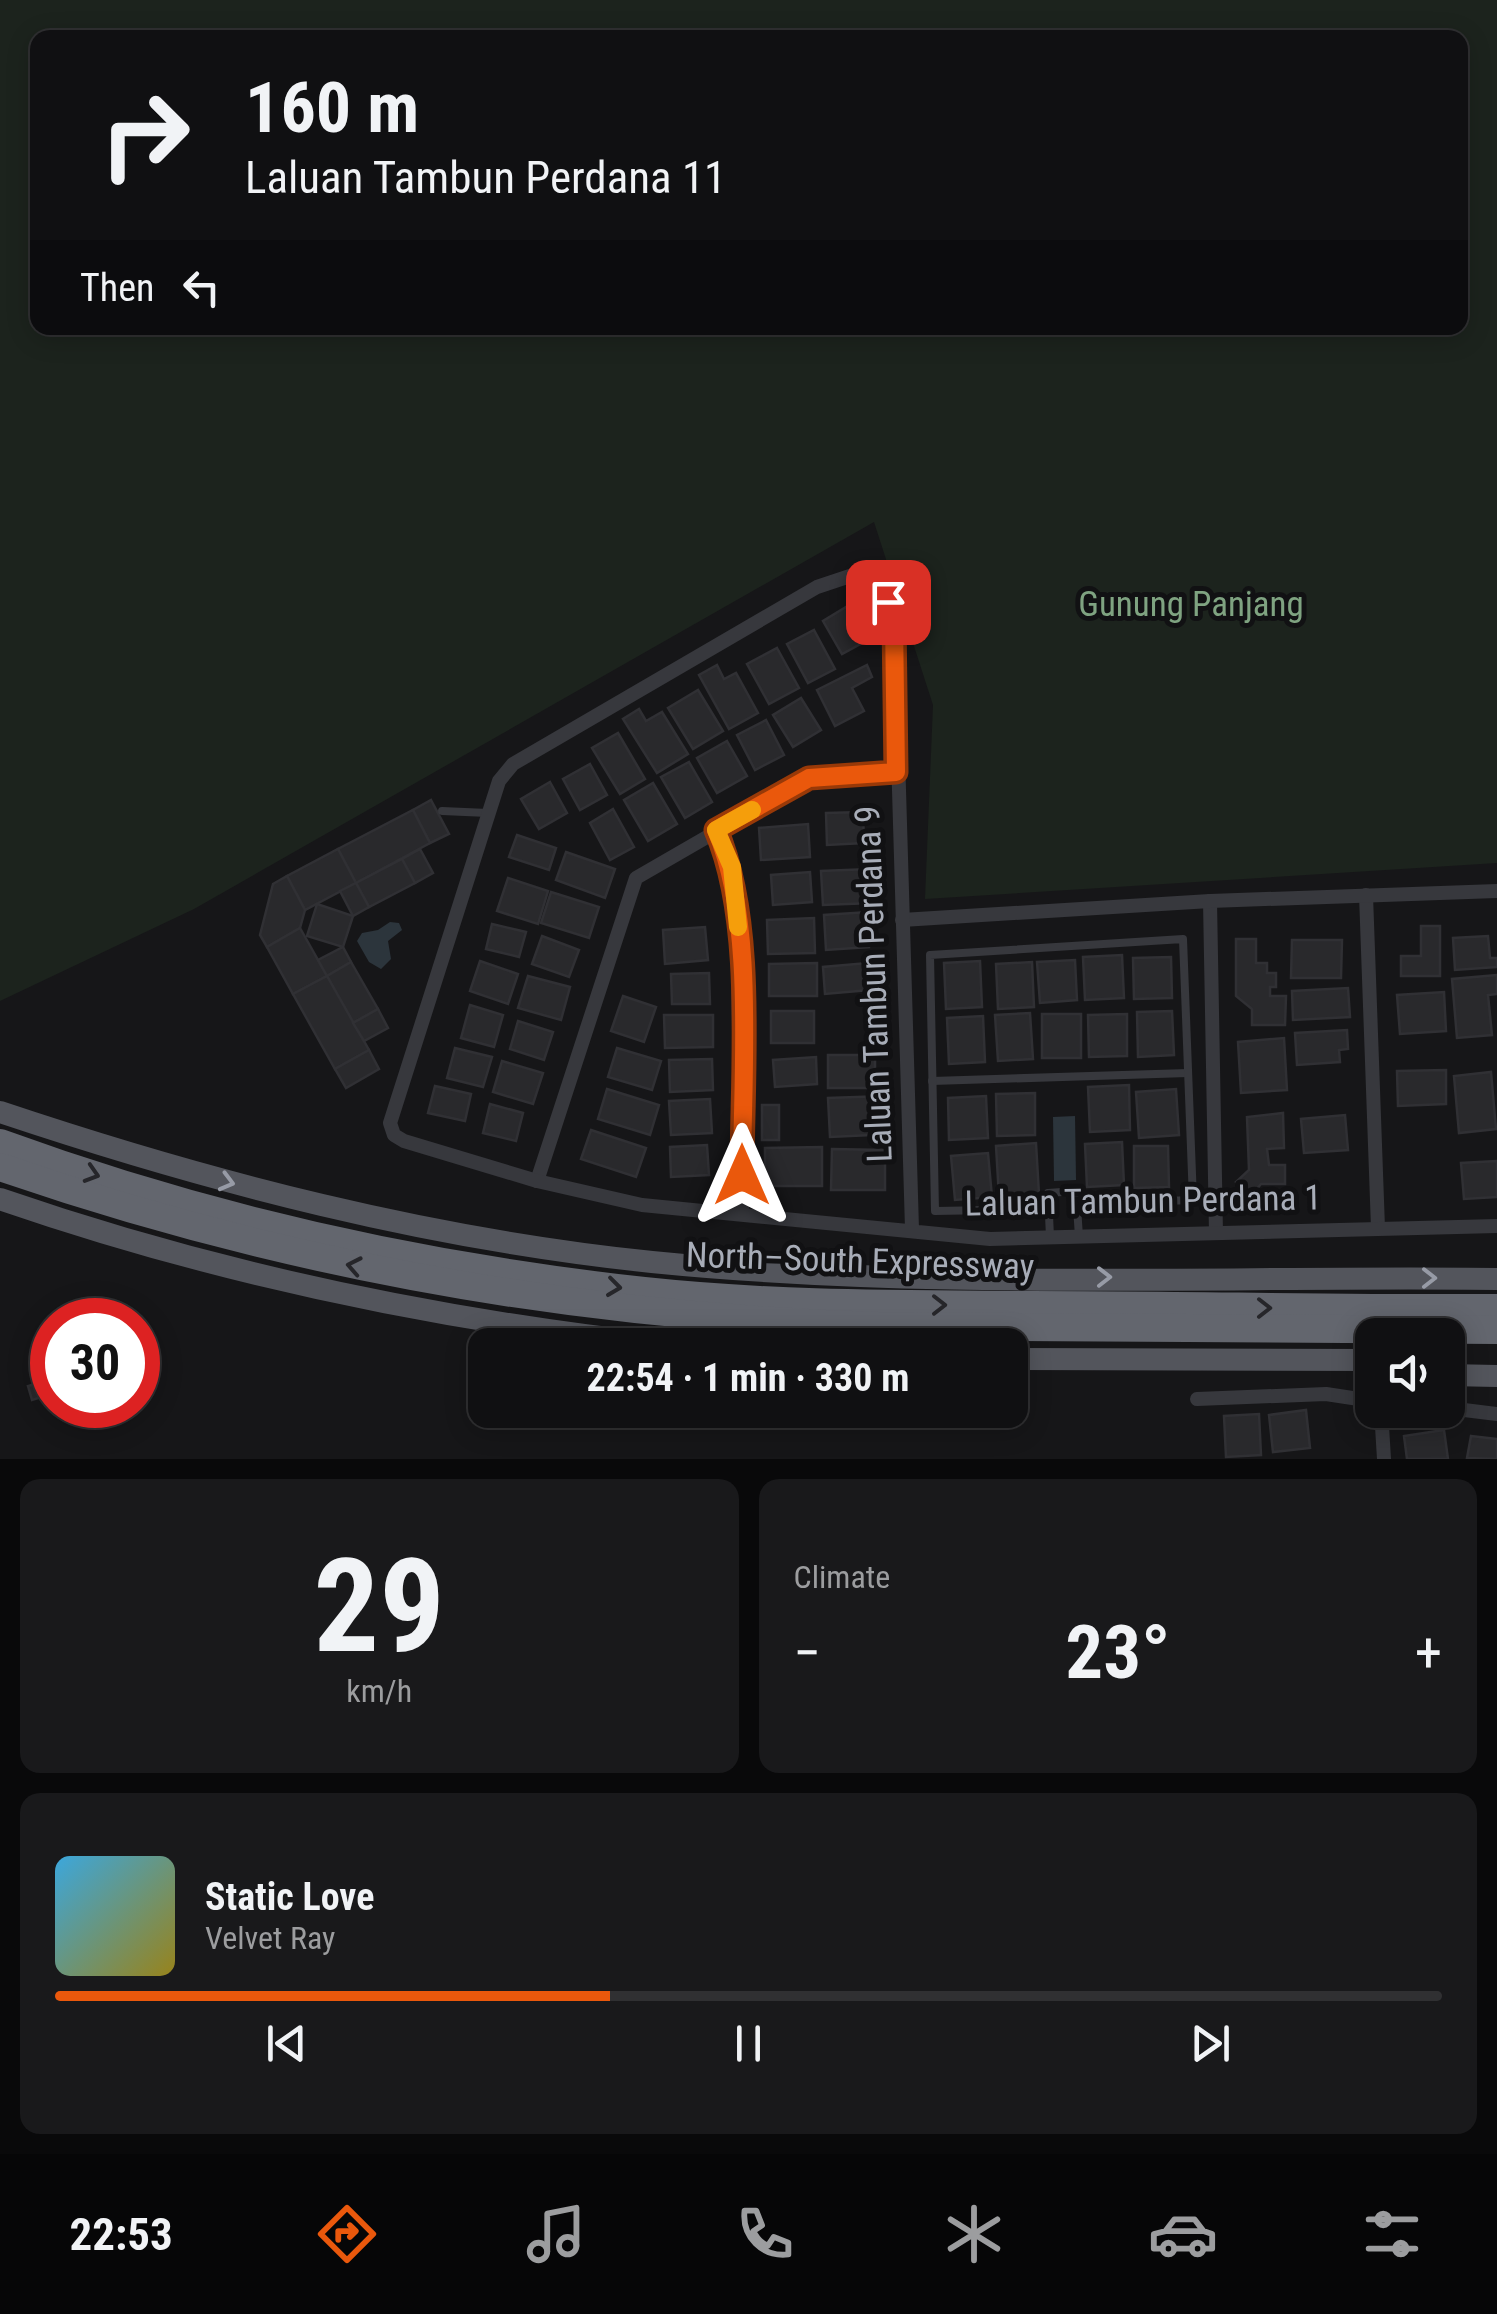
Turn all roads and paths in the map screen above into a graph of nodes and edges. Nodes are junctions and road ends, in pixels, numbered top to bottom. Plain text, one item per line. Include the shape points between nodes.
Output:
1 (896, 772) junction
2 (442, 811) dead end
3 (488, 814) junction
4 (716, 830) junction
5 (1497, 891) edge
6 (1366, 895) junction
7 (1210, 901) junction
8 (902, 920) junction
9 (1188, 1073) junction
10 (932, 1080) junction
11 (0, 1112) edge
12 (0, 1143) edge
13 (0, 1167) edge
14 (537, 1181) junction
15 (0, 1198) edge
16 (1077, 1204) junction
17 (1049, 1209) junction
18 (742, 1214) junction
19 (1497, 1226) edge
20 (1378, 1228) junction
21 (912, 1229) junction
22 (1216, 1233) junction
23 (1079, 1237) junction
24 (1050, 1238) junction
25 (1497, 1279) edge
26 (1497, 1308) edge
27 (542, 1328) edge
28 (1497, 1330) edge
29 (1028, 1358) edge
30 (1258, 1360) junction
31 (1355, 1360) edge
32 (1465, 1360) edge
33 (1497, 1360) edge
34 (1355, 1373) edge
35 (1465, 1375) edge
36 (1497, 1376) edge
37 (1355, 1398) edge
38 (1197, 1399) dead end
39 (1465, 1410) edge
40 (1497, 1414) edge
41 (1382, 1428) edge
42 (1384, 1459) edge

1 - 3 street, Laluan Tambun Perdana 9 via 894,620 876,583 856,574 817,588 514,764 499,781
1 - 4 street via 809,778
1 - 8 street, Laluan Tambun Perdana 9
2 - 3 lane
3 - 14 street, Laluan Tambun Perdana 1 via 390,1123 404,1142
4 - 14 street via 636,878
4 - 18 street via 732,867 737,912
5 - 6 street
6 - 7 street
6 - 20 street
7 - 8 street
7 - 22 street
8 - 21 street, Laluan Tambun Perdana 9
9 - 10 lane
9 - 10 lane via 1183,938 930,955
9 - 16 lane via 1194,1200
10 - 17 lane via 935,1211
11 -> 25 main road via 132,1156 384,1220 651,1262 894,1275
12 -> 26 highway, North–South Expressway via 316,1236 442,1263 648,1291 869,1305
28 -> 13 highway, North–South Expressway via 878,1326 616,1309 320,1260
14 - 18 street, Laluan Tambun Perdana 1 via 642,1205
15 - 27 main road via 272,1281
16 - 17 lane via 1076,1191 1048,1193
16 - 23 lane
17 - 24 lane
18 - 21 street, Laluan Tambun Perdana 1
19 - 20 street, Laluan Tambun Perdana 1
20 - 22 street, Laluan Tambun Perdana 1
21 - 24 street, Laluan Tambun Perdana 1
22 - 23 street, Laluan Tambun Perdana 1
23 - 24 street, Laluan Tambun Perdana 1
29 - 30 main road
30 - 31 main road
30 - 34 main road via 1302,1371
32 - 33 main road
35 - 36 main road
37 - 38 street
39 - 40 street
41 - 42 street

